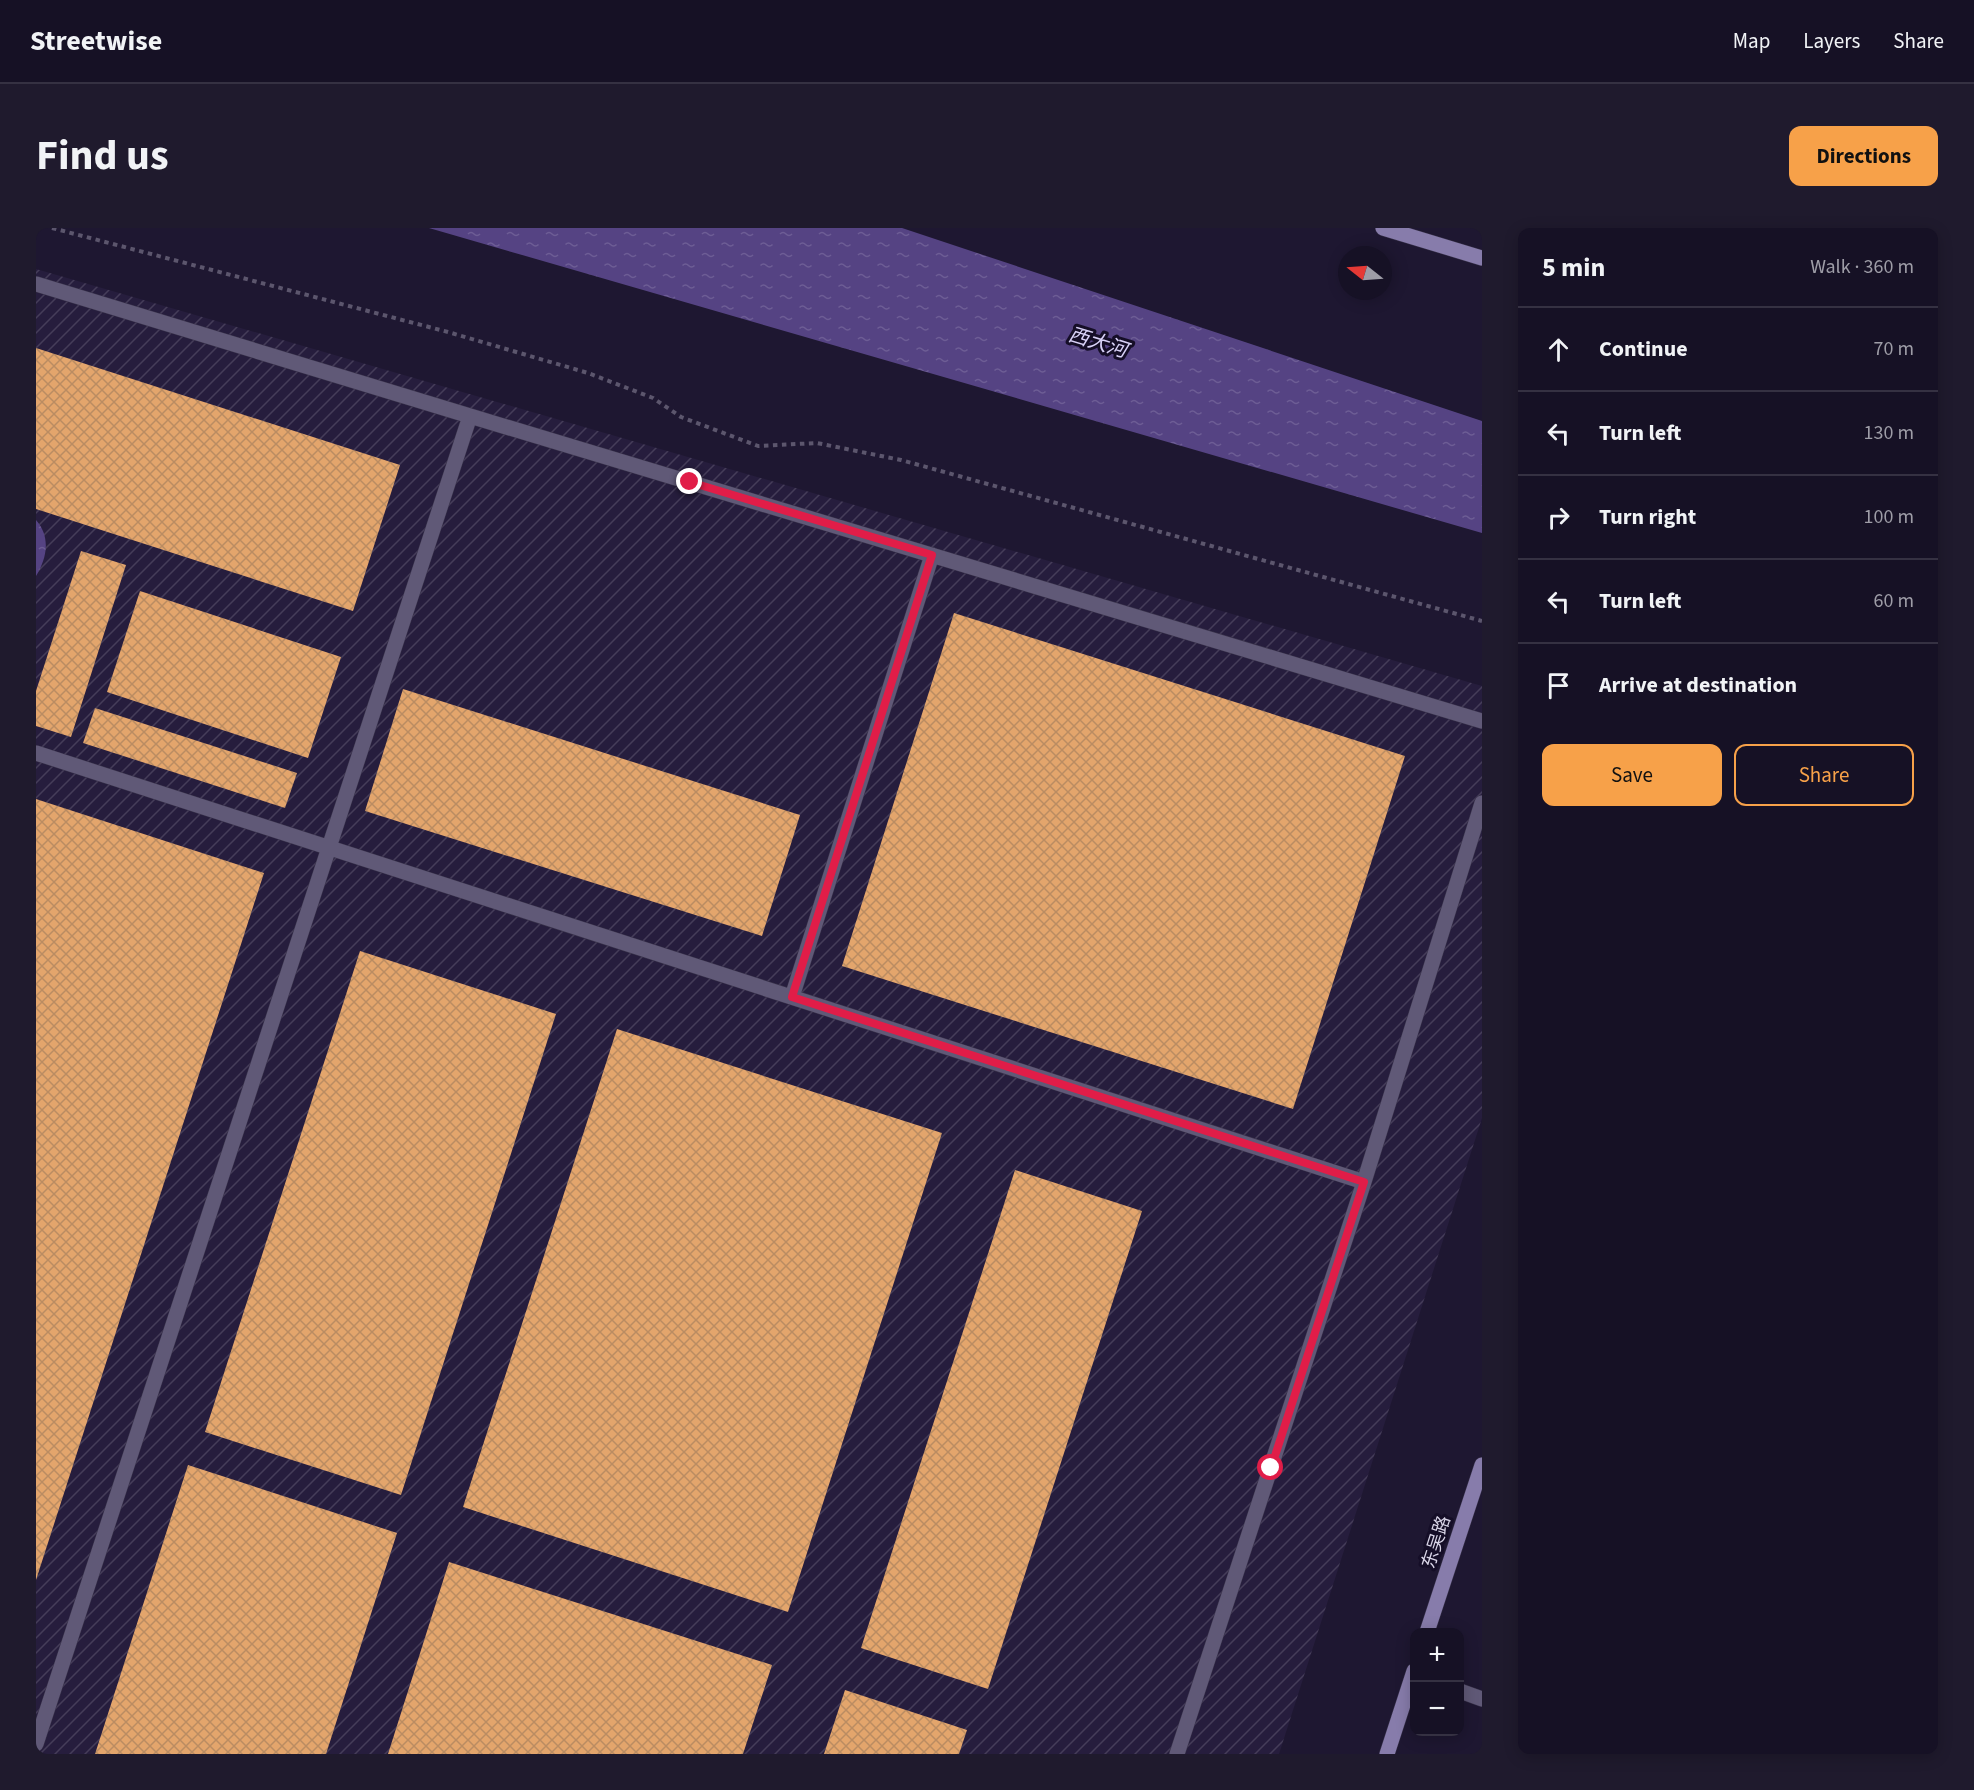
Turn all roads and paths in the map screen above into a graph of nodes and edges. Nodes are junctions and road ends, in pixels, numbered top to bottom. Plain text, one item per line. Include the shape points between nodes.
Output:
1 (52, 228) edge
2 (1383, 228) edge
3 (1482, 258) edge
4 (36, 284) edge
5 (470, 416) junction
6 (932, 555) junction
7 (1482, 621) edge
8 (1482, 721) edge
9 (36, 753) edge
10 (1482, 803) edge
11 (330, 848) junction
12 (792, 997) junction
13 (1364, 1182) junction
14 (1482, 1465) edge
15 (1428, 1628) edge
16 (1411, 1682) edge
17 (1464, 1692) edge
18 (1482, 1699) edge
19 (36, 1744) edge
20 (1177, 1754) edge
21 (1387, 1754) edge

1 - 7 path via 448,332 588,373 634,390 681,417 758,446 817,443 901,459
2 - 3 street
4 - 5 lane
5 - 6 lane
5 - 11 lane
6 - 8 lane
6 - 12 lane
9 - 11 lane
10 - 13 lane
11 - 12 lane
11 - 19 lane
12 - 13 lane
13 - 20 lane
14 - 15 street, 东吴路
16 - 21 street
17 - 18 lane

